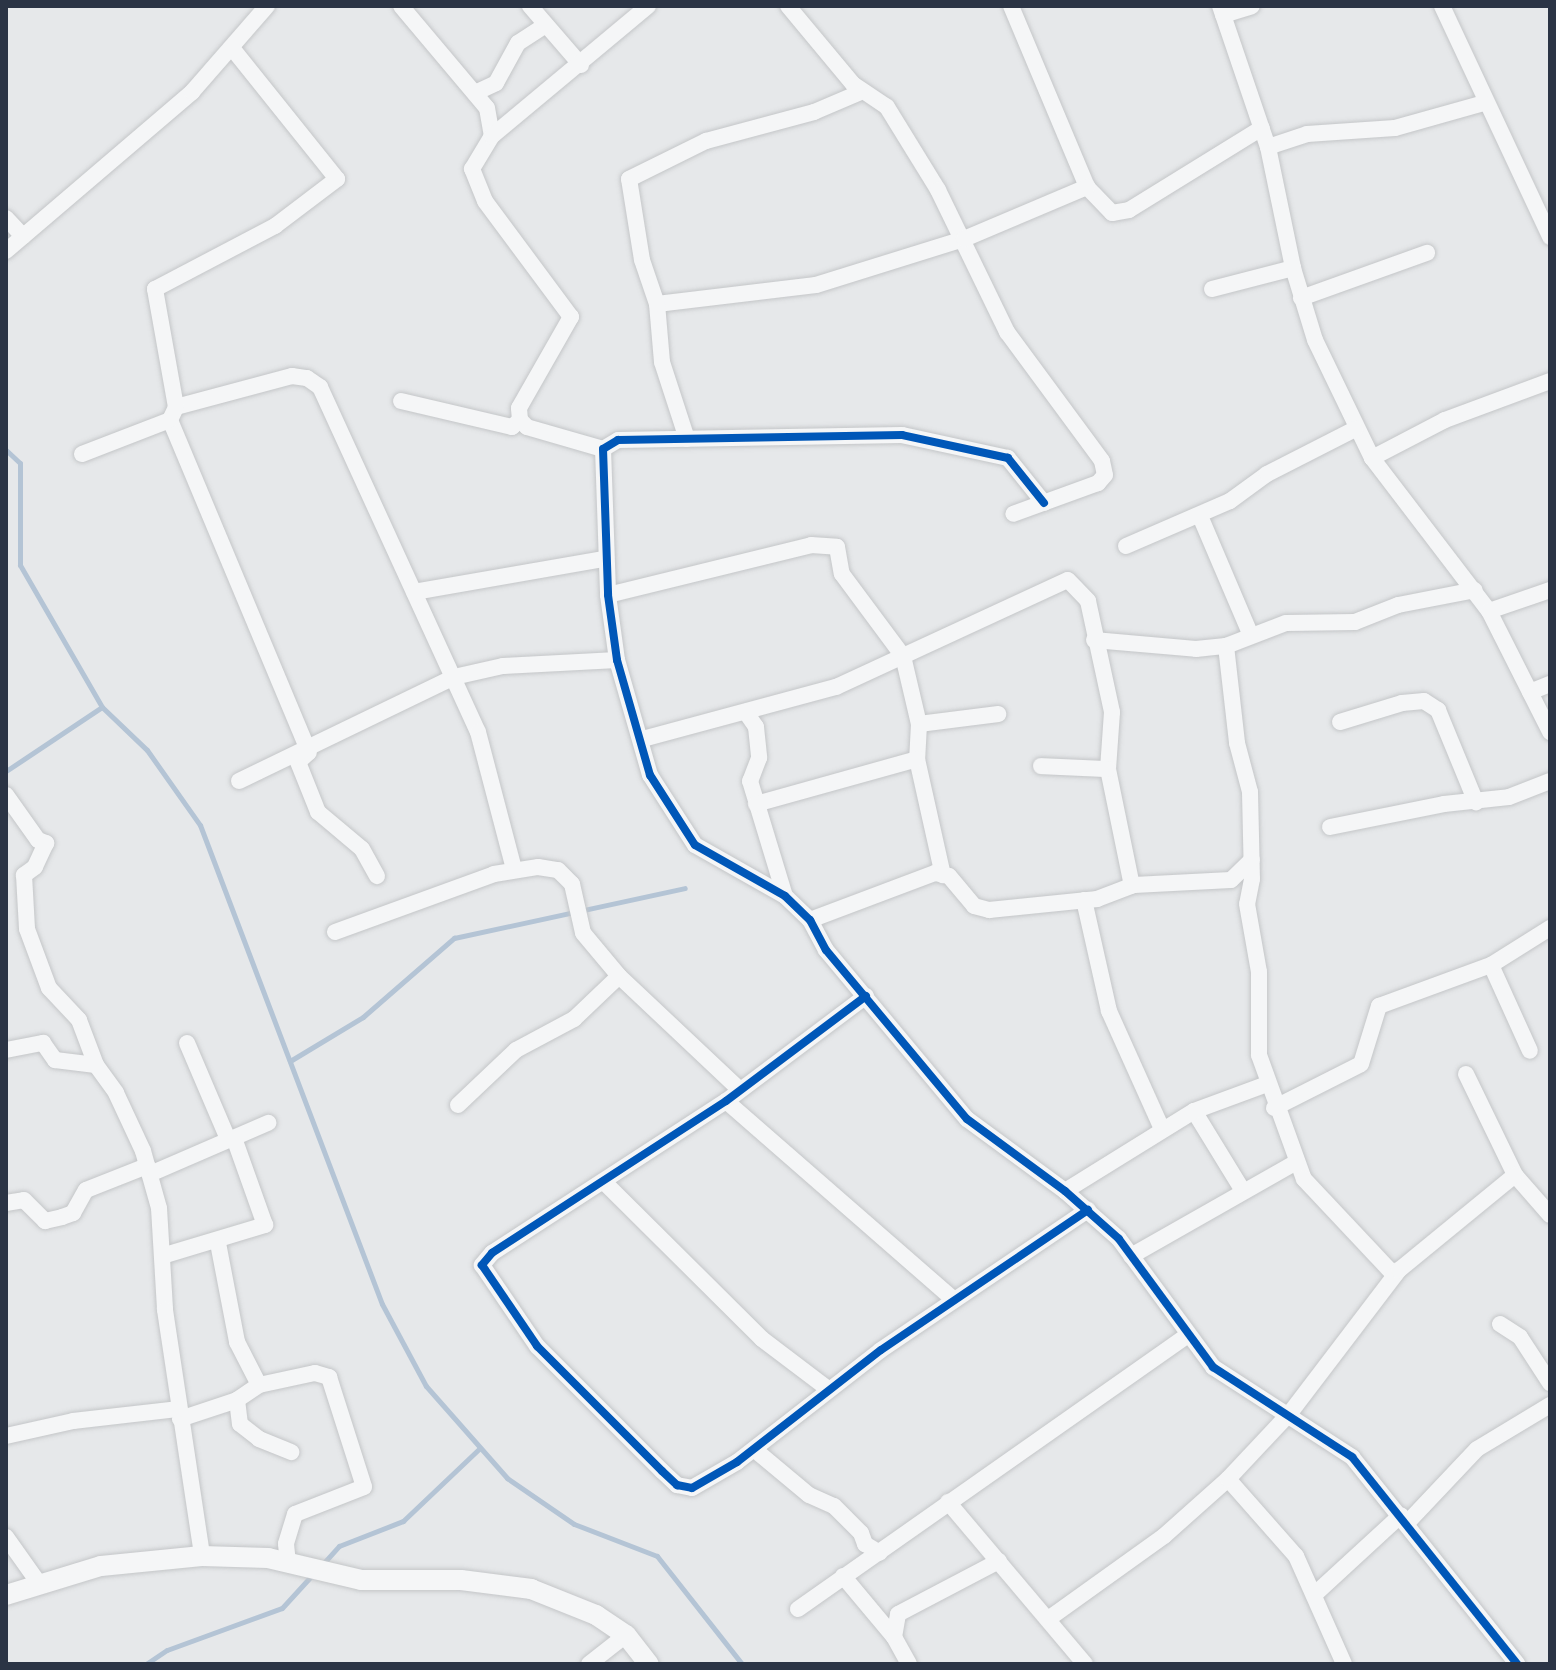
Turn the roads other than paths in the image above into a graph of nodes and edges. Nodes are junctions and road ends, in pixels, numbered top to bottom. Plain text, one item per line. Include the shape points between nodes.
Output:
1 (267, 6) edge
2 (401, 6) edge
3 (530, 6) edge
4 (648, 6) edge
5 (788, 6) edge
6 (1011, 6) edge
7 (1252, 6) edge
8 (1442, 6) edge
9 (1222, 10) edge
10 (546, 25) junction
11 (233, 49) junction
12 (581, 65) junction
13 (861, 92) junction
14 (475, 93) junction
15 (1484, 103) junction
16 (1262, 128) junction
17 (492, 136) junction
18 (1268, 147) junction
19 (1087, 187) junction
20 (6, 218) edge
21 (23, 236) junction
22 (1550, 237) edge
23 (964, 239) junction
24 (6, 251) edge
25 (1427, 253) dead end
26 (1293, 268) junction
27 (1212, 289) dead end
28 (1301, 298) junction
29 (657, 304) junction
30 (1550, 381) edge
31 (401, 401) dead end
32 (173, 413) junction
33 (520, 420) junction
34 (1355, 429) junction
35 (687, 439) junction
36 (603, 449) junction
37 (82, 454) dead end
38 (1372, 458) junction
39 (1044, 503) junction
40 (1013, 514) dead end
41 (1200, 516) junction
42 (1126, 546) dead end
43 (604, 559) junction
44 (1475, 590) junction
45 (1550, 590) edge
46 (414, 592) junction
47 (608, 595) junction
48 (1489, 611) junction
49 (1250, 633) junction
50 (1094, 640) junction
51 (1226, 646) junction
52 (903, 656) junction
53 (617, 660) junction
54 (454, 677) junction
55 (1550, 684) edge
56 (1530, 692) junction
57 (747, 714) junction
58 (998, 714) dead end
59 (1340, 722) dead end
60 (919, 724) junction
61 (1550, 732) edge
62 (643, 739) junction
63 (309, 752) junction
64 (917, 759) junction
65 (1041, 766) dead end
66 (1108, 769) junction
67 (239, 781) dead end
68 (1550, 781) edge
69 (6, 795) edge
70 (1476, 802) junction
71 (756, 804) junction
72 (1330, 827) dead end
73 (1252, 860) junction
74 (514, 869) junction
75 (943, 875) junction
76 (377, 876) dead end
77 (1231, 880) junction
78 (1132, 886) junction
79 (1248, 895) junction
80 (785, 896) junction
81 (1084, 900) junction
82 (810, 920) junction
83 (1550, 928) edge
84 (335, 932) dead end
85 (1491, 965) junction
86 (619, 976) junction
87 (866, 996) junction
88 (187, 1043) dead end
89 (6, 1050) edge
90 (1530, 1051) dead end
91 (96, 1065) junction
92 (1466, 1074) dead end
93 (1267, 1084) junction
94 (739, 1089) junction
95 (726, 1101) junction
96 (458, 1105) dead end
97 (1274, 1108) junction
98 (1194, 1111) junction
99 (268, 1123) dead end
100 (1162, 1129) junction
101 (231, 1139) junction
102 (1295, 1163) junction
103 (148, 1170) junction
104 (1515, 1175) junction
105 (605, 1183) junction
106 (6, 1187) edge
107 (1065, 1191) junction
108 (1243, 1191) junction
109 (24, 1200) junction
110 (6, 1203) edge
111 (1088, 1210) junction
112 (1550, 1215) edge
113 (218, 1243) junction
114 (162, 1256) junction
115 (1131, 1256) junction
116 (1394, 1275) junction
117 (953, 1299) junction
118 (1500, 1324) dead end
119 (1187, 1336) junction
120 (1550, 1383) edge
121 (259, 1385) junction
122 (828, 1389) junction
123 (237, 1400) junction
124 (1550, 1405) edge
125 (1290, 1413) junction
126 (179, 1414) junction
127 (6, 1436) edge
128 (755, 1450) junction
129 (291, 1452) dead end
130 (1228, 1479) junction
131 (948, 1502) junction
132 (1405, 1518) junction
133 (6, 1537) edge
134 (880, 1553) junction
135 (202, 1556) junction
136 (999, 1561) junction
137 (288, 1563) junction
138 (843, 1576) junction
139 (38, 1582) junction
140 (6, 1595) edge
141 (1314, 1595) junction
142 (798, 1609) dead end
143 (1051, 1617) junction
144 (626, 1635) junction
145 (894, 1637) junction
146 (589, 1664) edge
147 (649, 1664) edge
148 (909, 1664) edge
149 (1085, 1664) edge
150 (1344, 1664) edge
151 (1517, 1664) edge

1 - 11 street
2 - 14 street
3 - 10 street
4 - 12 street
5 - 13 street
6 - 19 street
7 - 9 street
8 - 15 street
9 - 16 street
10 - 12 street
10 - 14 street via 518,43 496,83
11 - 21 street via 192,92
11 - 32 street via 337,179 275,226 155,289
12 - 17 street
13 - 23 street via 887,107
13 - 29 street via 814,112 706,141 629,179 642,260
14 - 17 street via 487,108
15 - 18 street via 1395,128 1307,134
15 - 22 street
16 - 18 street
16 - 19 street via 1129,210 1112,213
17 - 33 street via 472,169 475,182 571,317 519,408
18 - 26 street
19 - 23 street
20 - 21 street
21 - 24 street
23 - 29 street via 816,285
23 - 39 street via 1007,332 1102,461 1105,475 1098,483
25 - 28 street
26 - 27 street
26 - 28 street
28 - 34 street
29 - 35 street via 662,362
30 - 38 street via 1470,409
31 - 33 street via 512,427
32 - 37 street
32 - 46 street via 292,376 320,387
32 - 63 street via 286,708
33 - 36 street via 527,427
34 - 38 street
34 - 41 street
35 - 36 street via 618,440
35 - 39 street via 902,435 1008,458
36 - 43 street
38 - 44 street
39 - 40 street
41 - 42 street via 1172,523
41 - 49 street
43 - 46 street
43 - 47 street
44 - 48 street
44 - 49 street via 1398,605 1355,622 1286,623
45 - 48 street
46 - 54 street
47 - 52 street via 825,544 837,547 842,574
47 - 53 street
48 - 56 street
49 - 51 street
50 - 51 street via 1196,649
50 - 52 street via 1088,601 1068,580
50 - 66 street via 1112,712
51 - 73 street via 1237,743 1250,792
52 - 57 street via 850,682
52 - 60 street
53 - 54 street via 503,666
53 - 62 street
54 - 63 street via 396,702
54 - 74 street via 478,732
55 - 56 street
56 - 61 street
57 - 62 street
57 - 71 street via 757,734 759,758 750,781
58 - 60 street
59 - 70 street via 1424,701 1438,710
60 - 64 street
62 - 80 street via 650,775 695,845
63 - 67 street
63 - 76 street via 298,762 311,800 324,821 362,849
64 - 71 street
64 - 75 street
65 - 66 street
66 - 78 street
68 - 70 street via 1509,797
69 - 91 street via 46,843 35,867 24,875 27,929 49,988 79,1020
70 - 72 street
71 - 80 street
73 - 77 street
73 - 79 street
74 - 84 street
74 - 86 street via 558,870 572,884 583,933
75 - 81 street via 974,906 989,910
75 - 82 street via 935,873
77 - 78 street
77 - 79 street
78 - 81 street
79 - 93 street via 1259,972 1259,1055
80 - 82 street
81 - 100 street via 1109,1011
82 - 87 street via 826,950
83 - 85 street
85 - 90 street
85 - 97 street via 1379,1006 1361,1064
86 - 94 street
86 - 96 street via 574,1019 516,1050
87 - 94 street
87 - 107 street via 967,1119
88 - 101 street
89 - 91 street via 43,1043 55,1060
91 - 103 street via 116,1093
92 - 104 street
93 - 97 street
93 - 98 street
94 - 95 street
95 - 105 street
95 - 117 street
97 - 102 street
98 - 100 street
98 - 108 street
99 - 101 street
100 - 107 street
101 - 103 street
101 - 113 street via 265,1225
102 - 108 street
102 - 116 street via 1346,1230
103 - 109 street via 86,1190 73,1213 62,1217 45,1221
103 - 114 street via 159,1208
104 - 112 street
104 - 116 street
105 - 122 street via 762,1339
105 - 128 street via 492,1253 482,1265 486,1277 537,1346 677,1485 692,1488
106 - 109 street
107 - 111 street
108 - 115 street
109 - 110 street
111 - 115 street
111 - 117 street
113 - 114 street
113 - 121 street via 237,1342
114 - 126 street
115 - 119 street
116 - 125 street
117 - 122 street
118 - 120 street via 1520,1337
119 - 125 street via 1213,1367
119 - 131 street
121 - 123 street
121 - 137 street via 315,1373 329,1377 364,1487 295,1514 286,1544
122 - 128 street
123 - 126 street
123 - 129 street via 240,1424 259,1439
124 - 132 street via 1477,1449
125 - 130 street
125 - 132 street via 1352,1457
126 - 127 street via 73,1421
126 - 135 street
128 - 134 street via 809,1495 834,1506 865,1544
130 - 141 street via 1296,1556
130 - 143 street via 1164,1536
131 - 134 street
131 - 136 street
132 - 141 street
132 - 151 street
133 - 139 street
134 - 138 street
135 - 137 street
135 - 139 street via 101,1566
136 - 143 street
136 - 145 street via 898,1614
137 - 144 street via 361,1580 461,1580 531,1589 596,1615
138 - 142 street
138 - 145 street
139 - 140 street
141 - 150 street
143 - 149 street
144 - 146 street
144 - 147 street
145 - 148 street

